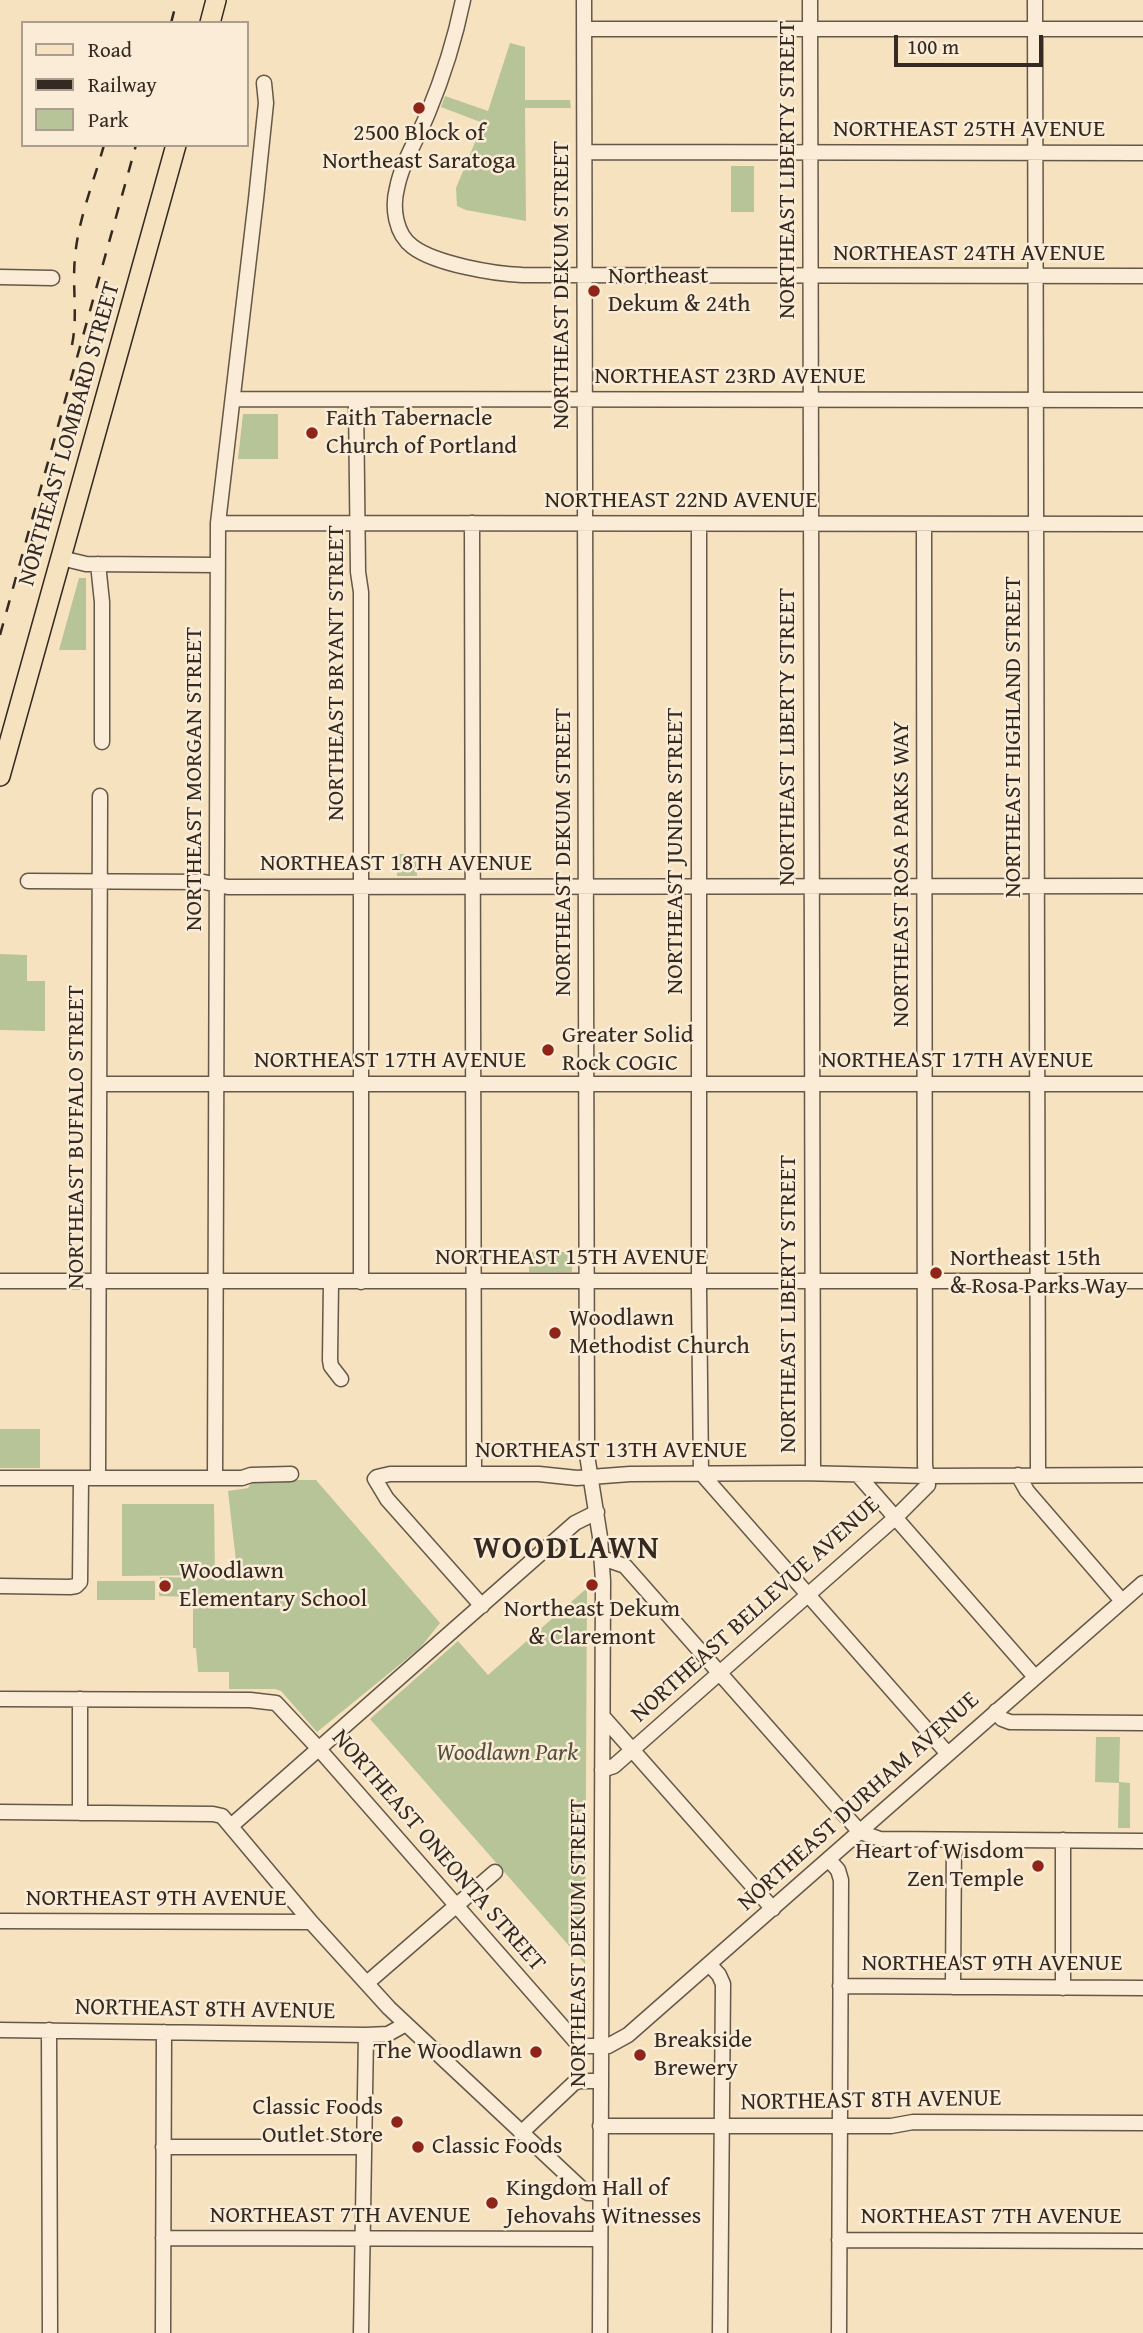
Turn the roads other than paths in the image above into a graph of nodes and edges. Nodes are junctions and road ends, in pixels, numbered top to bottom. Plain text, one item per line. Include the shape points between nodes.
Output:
1 (216, 0) edge
2 (463, 0) edge
3 (584, 0) edge
4 (810, 0) edge
5 (1035, 0) edge
6 (211, 21) edge
7 (584, 29) junction
8 (810, 29) junction
9 (1035, 29) junction
10 (1143, 29) edge
11 (264, 83) dead end
12 (175, 147) edge
13 (585, 152) junction
14 (810, 152) junction
15 (1035, 152) junction
16 (1143, 153) edge
17 (585, 275) junction
18 (810, 276) junction
19 (1036, 276) junction
20 (1143, 276) edge
21 (0, 277) edge
22 (52, 278) dead end
23 (233, 399) junction
24 (356, 400) junction
25 (586, 400) junction
26 (811, 400) junction
27 (1036, 400) junction
28 (1143, 400) edge
29 (218, 523) junction
30 (358, 523) junction
31 (472, 523) junction
32 (811, 523) junction
33 (586, 524) junction
34 (699, 524) junction
35 (924, 524) junction
36 (1036, 524) junction
37 (1143, 524) edge
38 (61, 558) junction
39 (98, 564) junction
40 (218, 565) junction
41 (102, 742) dead end
42 (0, 776) edge
43 (100, 796) dead end
44 (28, 881) dead end
45 (100, 881) junction
46 (218, 885) junction
47 (811, 886) junction
48 (1037, 886) junction
49 (1143, 886) edge
50 (360, 887) junction
51 (474, 887) junction
52 (586, 887) junction
53 (699, 887) junction
54 (925, 887) junction
55 (100, 1084) junction
56 (217, 1084) junction
57 (361, 1084) junction
58 (474, 1084) junction
59 (586, 1084) junction
60 (699, 1084) junction
61 (812, 1084) junction
62 (925, 1084) junction
63 (1038, 1084) junction
64 (1143, 1084) edge
65 (699, 1280) junction
66 (812, 1280) junction
67 (925, 1280) junction
68 (1038, 1280) junction
69 (0, 1281) edge
70 (586, 1281) junction
71 (1143, 1281) edge
72 (99, 1282) junction
73 (217, 1282) junction
74 (331, 1282) junction
75 (361, 1282) junction
76 (474, 1282) junction
77 (341, 1379) dead end
78 (701, 1473) junction
79 (813, 1473) junction
80 (291, 1474) dead end
81 (474, 1474) junction
82 (858, 1475) junction
83 (1018, 1475) junction
84 (1038, 1475) junction
85 (1143, 1475) edge
86 (928, 1476) junction
87 (0, 1478) edge
88 (81, 1478) junction
89 (98, 1478) junction
90 (215, 1478) junction
91 (591, 1478) junction
92 (597, 1512) junction
93 (895, 1518) junction
94 (603, 1558) junction
95 (1143, 1583) edge
96 (0, 1586) edge
97 (807, 1595) junction
98 (1122, 1601) junction
99 (482, 1606) junction
100 (719, 1673) junction
101 (1035, 1677) junction
102 (0, 1699) edge
103 (80, 1699) junction
104 (996, 1712) junction
105 (604, 1718) junction
106 (1143, 1723) edge
107 (319, 1749) junction
108 (633, 1749) junction
109 (948, 1754) junction
110 (602, 1770) junction
111 (0, 1812) edge
112 (80, 1813) junction
113 (232, 1826) junction
114 (860, 1832) junction
115 (954, 1840) junction
116 (1063, 1840) junction
117 (1143, 1841) edge
118 (829, 1860) junction
119 (495, 1872) dead end
120 (456, 1905) junction
121 (773, 1909) junction
122 (0, 1920) edge
123 (311, 1922) junction
124 (710, 1965) junction
125 (367, 1983) junction
126 (840, 1986) junction
127 (953, 1987) junction
128 (1063, 1988) junction
129 (1143, 1988) edge
130 (406, 2024) junction
131 (0, 2030) edge
132 (49, 2030) junction
133 (164, 2032) junction
134 (366, 2035) junction
135 (601, 2047) junction
136 (601, 2081) junction
137 (1143, 2123) edge
138 (600, 2126) junction
139 (722, 2126) junction
140 (840, 2126) junction
141 (520, 2133) junction
142 (163, 2147) junction
143 (364, 2147) junction
144 (600, 2193) junction
145 (163, 2238) junction
146 (362, 2238) junction
147 (600, 2239) junction
148 (839, 2239) junction
149 (1143, 2241) edge
150 (50, 2333) edge
151 (163, 2333) edge
152 (361, 2333) edge
153 (600, 2333) edge
154 (720, 2333) edge
155 (839, 2333) edge

1 - 6 main road
2 - 17 street, NORTHEAST 24TH AVENUE via 440,81 397,188 400,228 413,247 466,267 504,274
3 - 7 street, NORTHEAST DEKUM STREET
4 - 8 street, NORTHEAST LIBERTY STREET
5 - 9 street, NORTHEAST HIGHLAND STREET
7 - 8 street
7 - 13 street, NORTHEAST DEKUM STREET
8 - 9 street
8 - 14 street, NORTHEAST LIBERTY STREET
9 - 10 street
9 - 15 street, NORTHEAST HIGHLAND STREET
11 - 23 street, NORTHEAST MORGAN STREET via 266,103
12 - 38 main road, NORTHEAST LOMBARD STREET
13 - 14 street, NORTHEAST 25TH AVENUE
13 - 17 street, NORTHEAST DEKUM STREET
14 - 15 street, NORTHEAST 25TH AVENUE
14 - 18 street, NORTHEAST LIBERTY STREET
15 - 16 street, NORTHEAST 25TH AVENUE
15 - 19 street, NORTHEAST HIGHLAND STREET
17 - 18 street, NORTHEAST 24TH AVENUE
17 - 25 street, NORTHEAST DEKUM STREET
18 - 19 street, NORTHEAST 24TH AVENUE
18 - 26 street, NORTHEAST LIBERTY STREET
19 - 20 street, NORTHEAST 24TH AVENUE
19 - 27 street, NORTHEAST HIGHLAND STREET
21 - 22 street
23 - 24 street, NORTHEAST 23RD AVENUE
23 - 29 street, NORTHEAST MORGAN STREET
24 - 25 street, NORTHEAST 23RD AVENUE
24 - 30 street, NORTHEAST BRYANT STREET
25 - 26 street, NORTHEAST 23RD AVENUE
25 - 33 street, NORTHEAST DEKUM STREET
26 - 27 street, NORTHEAST 23RD AVENUE
26 - 32 street, NORTHEAST LIBERTY STREET
27 - 28 street, NORTHEAST 23RD AVENUE
27 - 36 street, NORTHEAST HIGHLAND STREET
29 - 30 street, NORTHEAST 22ND AVENUE
29 - 40 street, NORTHEAST MORGAN STREET
30 - 31 street, NORTHEAST 22ND AVENUE
30 - 50 street, NORTHEAST BRYANT STREET
31 - 33 street, NORTHEAST 22ND AVENUE
31 - 51 street
32 - 34 street, NORTHEAST 22ND AVENUE
32 - 35 street, NORTHEAST 22ND AVENUE
32 - 47 street, NORTHEAST LIBERTY STREET
33 - 34 street, NORTHEAST 22ND AVENUE
33 - 52 street, NORTHEAST DEKUM STREET
34 - 53 street, NORTHEAST JUNIOR STREET
35 - 36 street, NORTHEAST 22ND AVENUE
35 - 54 street, NORTHEAST ROSA PARKS WAY
36 - 37 street, NORTHEAST 22ND AVENUE
36 - 48 street, NORTHEAST HIGHLAND STREET
38 - 39 street
38 - 42 main road, NORTHEAST LOMBARD STREET
39 - 40 street
39 - 41 street
40 - 46 street, NORTHEAST MORGAN STREET
43 - 45 street, NORTHEAST BUFFALO STREET
44 - 45 street, NORTHEAST 18TH AVENUE
45 - 46 street, NORTHEAST 18TH AVENUE
45 - 55 street, NORTHEAST BUFFALO STREET
46 - 50 street, NORTHEAST 18TH AVENUE
46 - 56 street, NORTHEAST MORGAN STREET
47 - 53 street, NORTHEAST 18TH AVENUE
47 - 54 street, NORTHEAST 18TH AVENUE
47 - 61 street, NORTHEAST LIBERTY STREET
48 - 49 street, NORTHEAST 18TH AVENUE
48 - 54 street, NORTHEAST 18TH AVENUE
48 - 63 street, NORTHEAST HIGHLAND STREET
50 - 51 street, NORTHEAST 18TH AVENUE
50 - 57 street, NORTHEAST BRYANT STREET
51 - 52 street, NORTHEAST 18TH AVENUE
51 - 58 street
52 - 53 street, NORTHEAST 18TH AVENUE
52 - 59 street, NORTHEAST DEKUM STREET
53 - 60 street, NORTHEAST JUNIOR STREET
54 - 62 street, NORTHEAST ROSA PARKS WAY
55 - 56 street, NORTHEAST 17TH AVENUE
55 - 72 street, NORTHEAST BUFFALO STREET
56 - 57 street, NORTHEAST 17TH AVENUE
56 - 73 street, NORTHEAST MORGAN STREET
57 - 58 street, NORTHEAST 17TH AVENUE
57 - 75 street, NORTHEAST BRYANT STREET
58 - 59 street, NORTHEAST 17TH AVENUE
58 - 76 street
59 - 60 street, NORTHEAST 17TH AVENUE
59 - 70 street, NORTHEAST DEKUM STREET
60 - 61 street, NORTHEAST 17TH AVENUE
60 - 65 street, NORTHEAST JUNIOR STREET
61 - 62 street, NORTHEAST 17TH AVENUE
61 - 66 street, NORTHEAST LIBERTY STREET
62 - 63 street, NORTHEAST 17TH AVENUE
62 - 67 street, NORTHEAST ROSA PARKS WAY
63 - 64 street, NORTHEAST 17TH AVENUE
63 - 68 street, NORTHEAST HIGHLAND STREET
65 - 66 street, NORTHEAST 15TH AVENUE
65 - 70 street, NORTHEAST 15TH AVENUE
65 - 78 street, NORTHEAST JUNIOR STREET
66 - 67 street, NORTHEAST 15TH AVENUE
66 - 79 street, NORTHEAST LIBERTY STREET
67 - 68 street, NORTHEAST 15TH AVENUE
67 - 86 street, NORTHEAST ROSA PARKS WAY
68 - 71 street, NORTHEAST 15TH AVENUE
68 - 84 street, NORTHEAST HIGHLAND STREET
69 - 72 street, NORTHEAST 15TH AVENUE
70 - 76 street, NORTHEAST 15TH AVENUE
70 - 91 street, NORTHEAST DEKUM STREET
72 - 73 street, NORTHEAST 15TH AVENUE
72 - 89 street, NORTHEAST BUFFALO STREET
73 - 74 street, NORTHEAST 15TH AVENUE
73 - 90 street, NORTHEAST MORGAN STREET
74 - 75 street, NORTHEAST 15TH AVENUE
74 - 77 street via 330,1360
75 - 76 street, NORTHEAST 15TH AVENUE
76 - 81 street
78 - 79 street, NORTHEAST 13TH AVENUE
78 - 91 street, NORTHEAST 13TH AVENUE
78 - 97 street
79 - 82 street, NORTHEAST 13TH AVENUE
80 - 90 street
81 - 91 street, NORTHEAST 13TH AVENUE
81 - 99 street, NORTHEAST 13TH AVENUE via 390,1474 375,1479 387,1499
82 - 86 street, NORTHEAST 13TH AVENUE
82 - 93 street
83 - 84 street, NORTHEAST 13TH AVENUE
83 - 86 street, NORTHEAST 13TH AVENUE
83 - 98 street
84 - 85 street, NORTHEAST 13TH AVENUE
86 - 93 street, NORTHEAST BELLEVUE AVENUE via 927,1488
87 - 88 street
88 - 89 street
88 - 96 street via 80,1582 69,1587
89 - 90 street
91 - 92 street, NORTHEAST DEKUM STREET
92 - 94 street, NORTHEAST DEKUM STREET
92 - 99 street via 575,1523
93 - 97 street, NORTHEAST BELLEVUE AVENUE
93 - 101 street
94 - 100 street via 625,1566
94 - 105 street, NORTHEAST DEKUM STREET
95 - 98 street, NORTHEAST DURHAM AVENUE
97 - 100 street, NORTHEAST BELLEVUE AVENUE
97 - 109 street
98 - 101 street, NORTHEAST DURHAM AVENUE
99 - 107 street
100 - 108 street, NORTHEAST BELLEVUE AVENUE
100 - 114 street
101 - 104 street, NORTHEAST DURHAM AVENUE
102 - 103 street
103 - 107 street, NORTHEAST ONEONTA STREET via 267,1700 276,1703
103 - 112 street
104 - 106 street via 1010,1722
104 - 109 street, NORTHEAST DURHAM AVENUE
105 - 108 street
105 - 110 street, NORTHEAST DEKUM STREET
107 - 113 street
107 - 120 street, NORTHEAST ONEONTA STREET
108 - 110 street, NORTHEAST BELLEVUE AVENUE
108 - 121 street
109 - 114 street, NORTHEAST DURHAM AVENUE
110 - 135 street, NORTHEAST DEKUM STREET
111 - 112 street
112 - 113 street via 218,1814
113 - 123 street
114 - 115 street via 875,1839
114 - 118 street, NORTHEAST DURHAM AVENUE
115 - 116 street
115 - 127 street
116 - 117 street
116 - 128 street
118 - 121 street, NORTHEAST DURHAM AVENUE
118 - 126 street via 841,1880
119 - 120 street
120 - 125 street
120 - 135 street, NORTHEAST ONEONTA STREET via 576,2042
121 - 124 street, NORTHEAST DURHAM AVENUE
122 - 123 street, NORTHEAST 9TH AVENUE
123 - 125 street
124 - 135 street, NORTHEAST DURHAM AVENUE via 628,2035
124 - 139 street via 723,1984
125 - 130 street
126 - 127 street, NORTHEAST 9TH AVENUE
126 - 140 street
127 - 128 street, NORTHEAST 9TH AVENUE
128 - 129 street, NORTHEAST 9TH AVENUE
130 - 134 street, NORTHEAST 8TH AVENUE via 388,2034
130 - 141 street
131 - 132 street, NORTHEAST 8TH AVENUE
132 - 133 street, NORTHEAST 8TH AVENUE
132 - 150 street
133 - 134 street, NORTHEAST 8TH AVENUE
133 - 142 street
134 - 143 street
135 - 136 street, NORTHEAST DEKUM STREET
136 - 138 street, NORTHEAST DEKUM STREET
136 - 141 street via 574,2083
137 - 140 street, NORTHEAST 8TH AVENUE
138 - 139 street, NORTHEAST 8TH AVENUE
138 - 144 street, NORTHEAST DEKUM STREET
139 - 140 street, NORTHEAST 8TH AVENUE
139 - 154 street
140 - 148 street
141 - 144 street via 581,2188
142 - 143 street
142 - 145 street
143 - 146 street
144 - 147 street, NORTHEAST DEKUM STREET
145 - 146 street, NORTHEAST 7TH AVENUE
145 - 151 street
146 - 147 street, NORTHEAST 7TH AVENUE
146 - 152 street
147 - 153 street, NORTHEAST DEKUM STREET
148 - 149 street, NORTHEAST 7TH AVENUE
148 - 155 street

